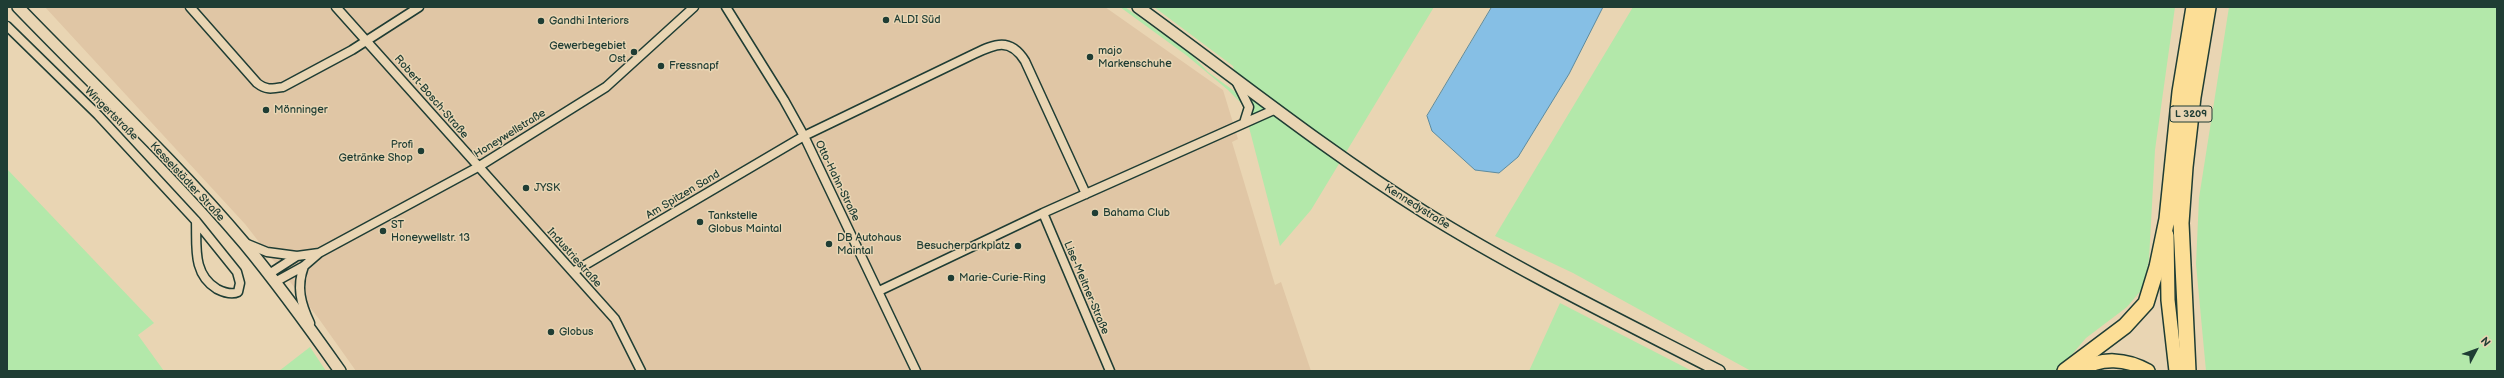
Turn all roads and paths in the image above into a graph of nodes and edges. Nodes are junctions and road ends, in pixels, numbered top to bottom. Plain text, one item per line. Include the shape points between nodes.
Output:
1 (18, 7) edge
2 (190, 7) edge
3 (336, 7) edge
4 (419, 7) edge
5 (694, 7) edge
6 (726, 7) edge
7 (1138, 7) edge
8 (2194, 7) edge
9 (2208, 7) edge
10 (7, 26) edge
11 (366, 40) junction
12 (1234, 78) junction
13 (1276, 109) junction
14 (1244, 123) junction
15 (804, 136) junction
16 (478, 167) junction
17 (1086, 194) junction
18 (1043, 213) junction
19 (2167, 220) junction
20 (196, 221) junction
21 (243, 242) junction
22 (319, 253) junction
23 (297, 256) junction
24 (304, 266) junction
25 (573, 272) junction
26 (272, 278) junction
27 (879, 291) junction
28 (314, 333) junction
29 (340, 371) edge
30 (642, 371) edge
31 (916, 371) edge
32 (1110, 371) edge
33 (1719, 371) edge
34 (2065, 371) edge
35 (2080, 371) edge
36 (2148, 371) edge
37 (2176, 371) edge
38 (2188, 371) edge

1 - 21 main road, Kesselstädter Straße
2 - 11 street via 265,88 282,87
3 - 11 street, Robert-Bosch-Straße
4 - 11 street
5 - 16 street, Honeywellstraße via 606,87
6 - 15 street, Otto-Hahn-Straße
7 - 12 main road, Kennedystraße
8 - 19 highway, L 3209 via 2177,115
9 - 38 highway, L 3209 via 2192,104 2185,167 2182,223
10 - 20 street, Wingertstraße via 98,115
11 - 16 street, Robert-Bosch-Straße
12 - 13 main road, Kennedystraße
12 - 14 street via 1249,107
13 - 14 street
13 - 33 main road, Kennedystraße via 1425,212 1518,266
14 - 17 street
15 - 17 street via 992,46 1007,45 1018,50 1025,61
15 - 25 street, Am Spitzen Sand
15 - 27 street, Otto-Hahn-Straße
16 - 22 street, Honeywellstraße
16 - 25 street, Industriestraße
17 - 18 street
18 - 27 street
18 - 32 street, Lise-Meitner-Straße
19 - 34 highway via 2157,268 2146,303 2125,326
19 - 37 highway, L 3209 via 2168,300
20 - 20 street, Wingertstraße via 197,259 201,273 210,285 220,290 238,292 240,283 237,272
21 - 23 street, Honeywellstraße via 267,252
21 - 26 main road, Kesselstädter Straße
22 - 23 street, Honeywellstraße
22 - 24 street, Honeywellstraße
23 - 26 street, Honeywellstraße
24 - 26 street, Honeywellstraße
24 - 28 street via 299,287 302,306
25 - 30 street, Industriestraße via 618,324
26 - 28 main road, Kesselstädter Straße
27 - 31 street, Otto-Hahn-Straße
28 - 29 main road, Kesselstädter Straße
35 - 36 highway via 2096,363 2113,361 2131,363

